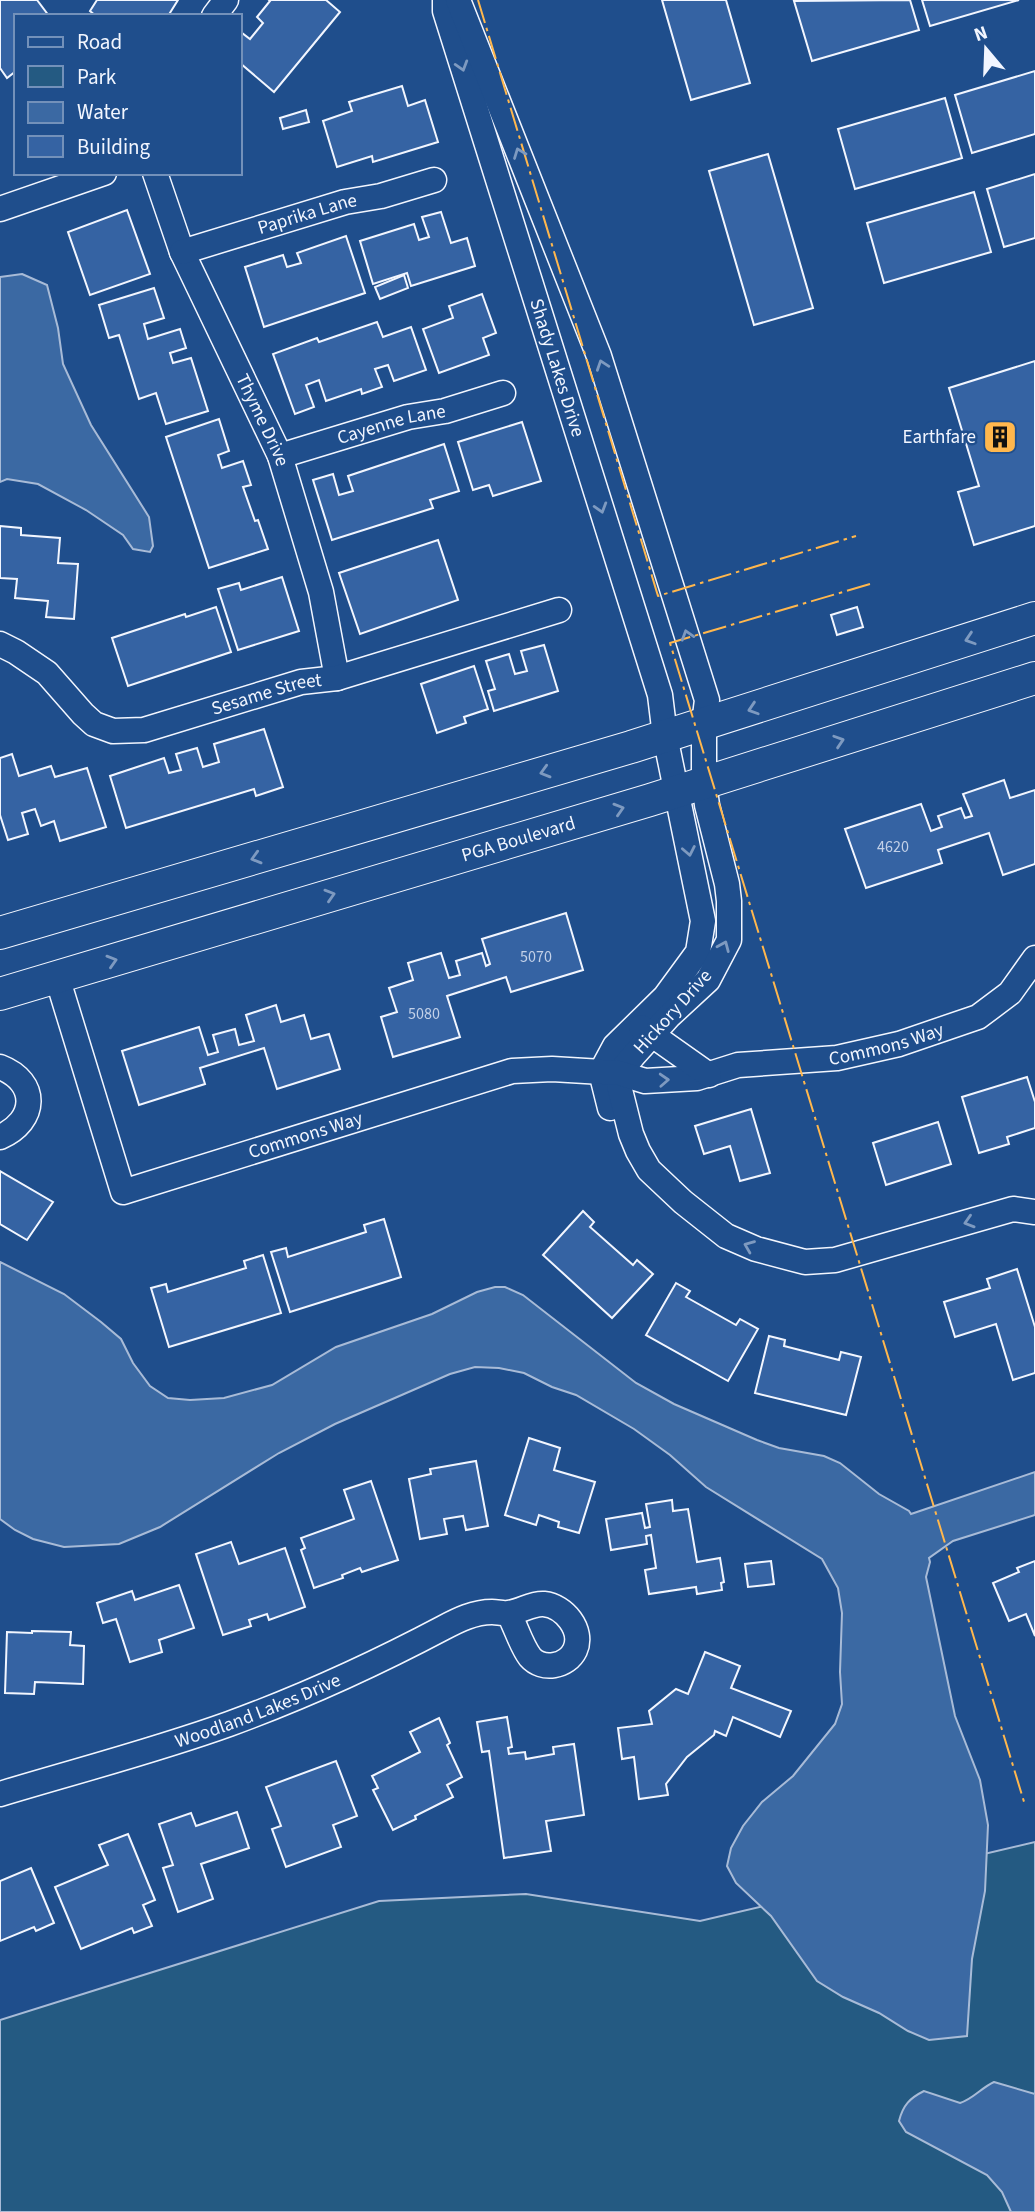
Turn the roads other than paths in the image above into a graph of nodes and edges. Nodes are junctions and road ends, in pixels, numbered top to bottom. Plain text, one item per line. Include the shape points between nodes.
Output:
1 (445, 0) edge
2 (458, 0) edge
3 (98, 175) edge
4 (156, 175) edge
5 (434, 180) dead end
6 (0, 209) edge
7 (182, 252) junction
8 (503, 393) dead end
9 (280, 456) junction
10 (559, 610) dead end
11 (1035, 618) edge
12 (0, 644) edge
13 (337, 678) junction
14 (1035, 678) edge
15 (704, 724) junction
16 (665, 736) junction
17 (691, 787) junction
18 (0, 933) edge
19 (1035, 958) edge
20 (57, 977) junction
21 (0, 994) edge
22 (644, 1030) junction
23 (0, 1067) edge
24 (610, 1072) junction
25 (709, 1075) junction
26 (0, 1137) edge
27 (1035, 1212) edge
28 (509, 1614) dead end
29 (0, 1794) edge

1 -> 16 street, Shady Lakes Drive via 660,695
15 -> 2 street, Shady Lakes Drive via 707,700 599,356
3 - 6 street
4 - 7 street, Thyme Drive
5 - 7 street, Paprika Lane
7 - 9 street, Thyme Drive
8 - 9 street, Cayenne Lane
9 - 13 street, Thyme Drive via 321,592
10 - 13 street, Sesame Street
11 -> 15 main road
12 - 13 street, Sesame Street via 47,673 83,714 113,731 144,730 301,682
17 -> 14 main road, PGA Boulevard
15 - 16 main road
15 - 17 street, Hickory Drive
16 - 17 street, Hickory Drive
16 -> 18 main road
20 -> 17 main road, PGA Boulevard
17 - 22 street, Hickory Drive via 707,805 729,901 729,940 708,980
19 - 25 street, Commons Way via 1010,993 978,1017 899,1044 837,1058 738,1065
20 - 21 main road, PGA Boulevard
20 - 24 street, Commons Way via 123,1192 512,1071
22 - 24 street, Hickory Drive
22 - 25 street
23 - 26 street via 22,1081 28,1108 23,1121
24 -> 25 street, Commons Way via 645,1081
27 -> 24 street, Hickory Drive via 1013,1209 835,1260 805,1262 757,1249 726,1236 649,1170
28 - 29 street, Woodland Lakes Drive via 493,1612 460,1619 308,1694 226,1725

